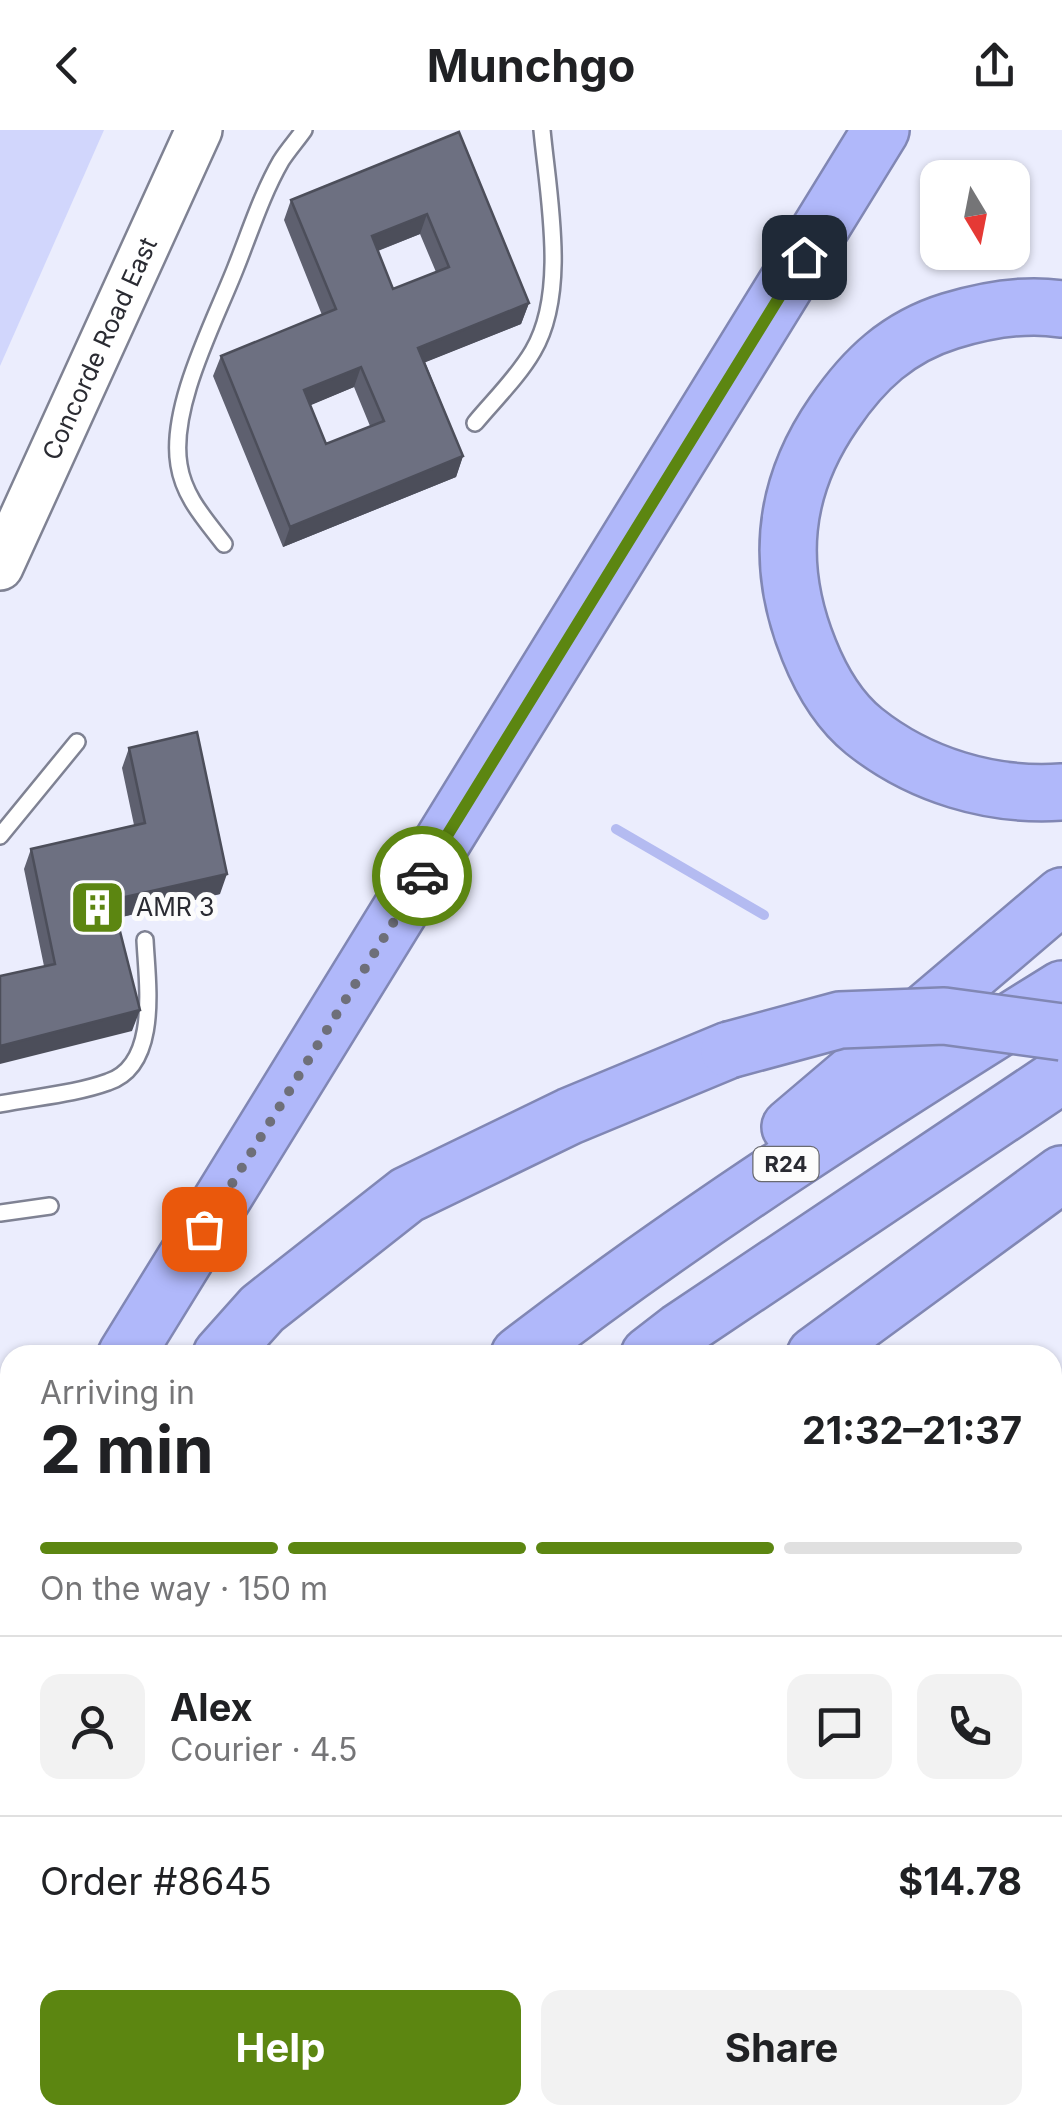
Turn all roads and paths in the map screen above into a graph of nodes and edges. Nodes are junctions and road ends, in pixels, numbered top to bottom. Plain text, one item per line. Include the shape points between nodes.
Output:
1 (199, 130) edge
2 (304, 130) edge
3 (542, 130) edge
4 (881, 130) edge
5 (1062, 309) edge
6 (474, 423) dead end
7 (224, 544) dead end
8 (0, 567) edge
9 (77, 742) dead end
10 (1062, 792) edge
11 (0, 836) edge
12 (1062, 896) edge
13 (145, 940) dead end
14 (1062, 989) edge
15 (1062, 1032) edge
16 (1062, 1076) edge
17 (0, 1104) edge
18 (1062, 1174) edge
19 (50, 1206) dead end
20 (0, 1213) edge
21 (631, 1269) junction
22 (132, 1345) edge
23 (230, 1345) edge
24 (532, 1345) edge
25 (662, 1345) edge
26 (829, 1345) edge

1 - 8 main road, Concorde Road East
2 - 7 lane via 262,204 196,369 179,436 184,485
3 - 6 lane via 553,263 543,332
4 - 22 highway
5 - 10 highway via 982,311 927,328 882,355 854,384 805,460 786,559 790,593 822,682 860,728 902,758 944,776 998,791
9 - 11 lane
12 - 21 highway
13 - 17 lane via 148,1013 130,1065 110,1082
14 - 21 highway, R24 via 844,1124
15 - 23 highway, bridge via 944,1016 840,1020 729,1050 570,1116 408,1195 262,1309
16 - 25 highway
18 - 26 highway
19 - 20 lane
21 - 24 highway, R24

